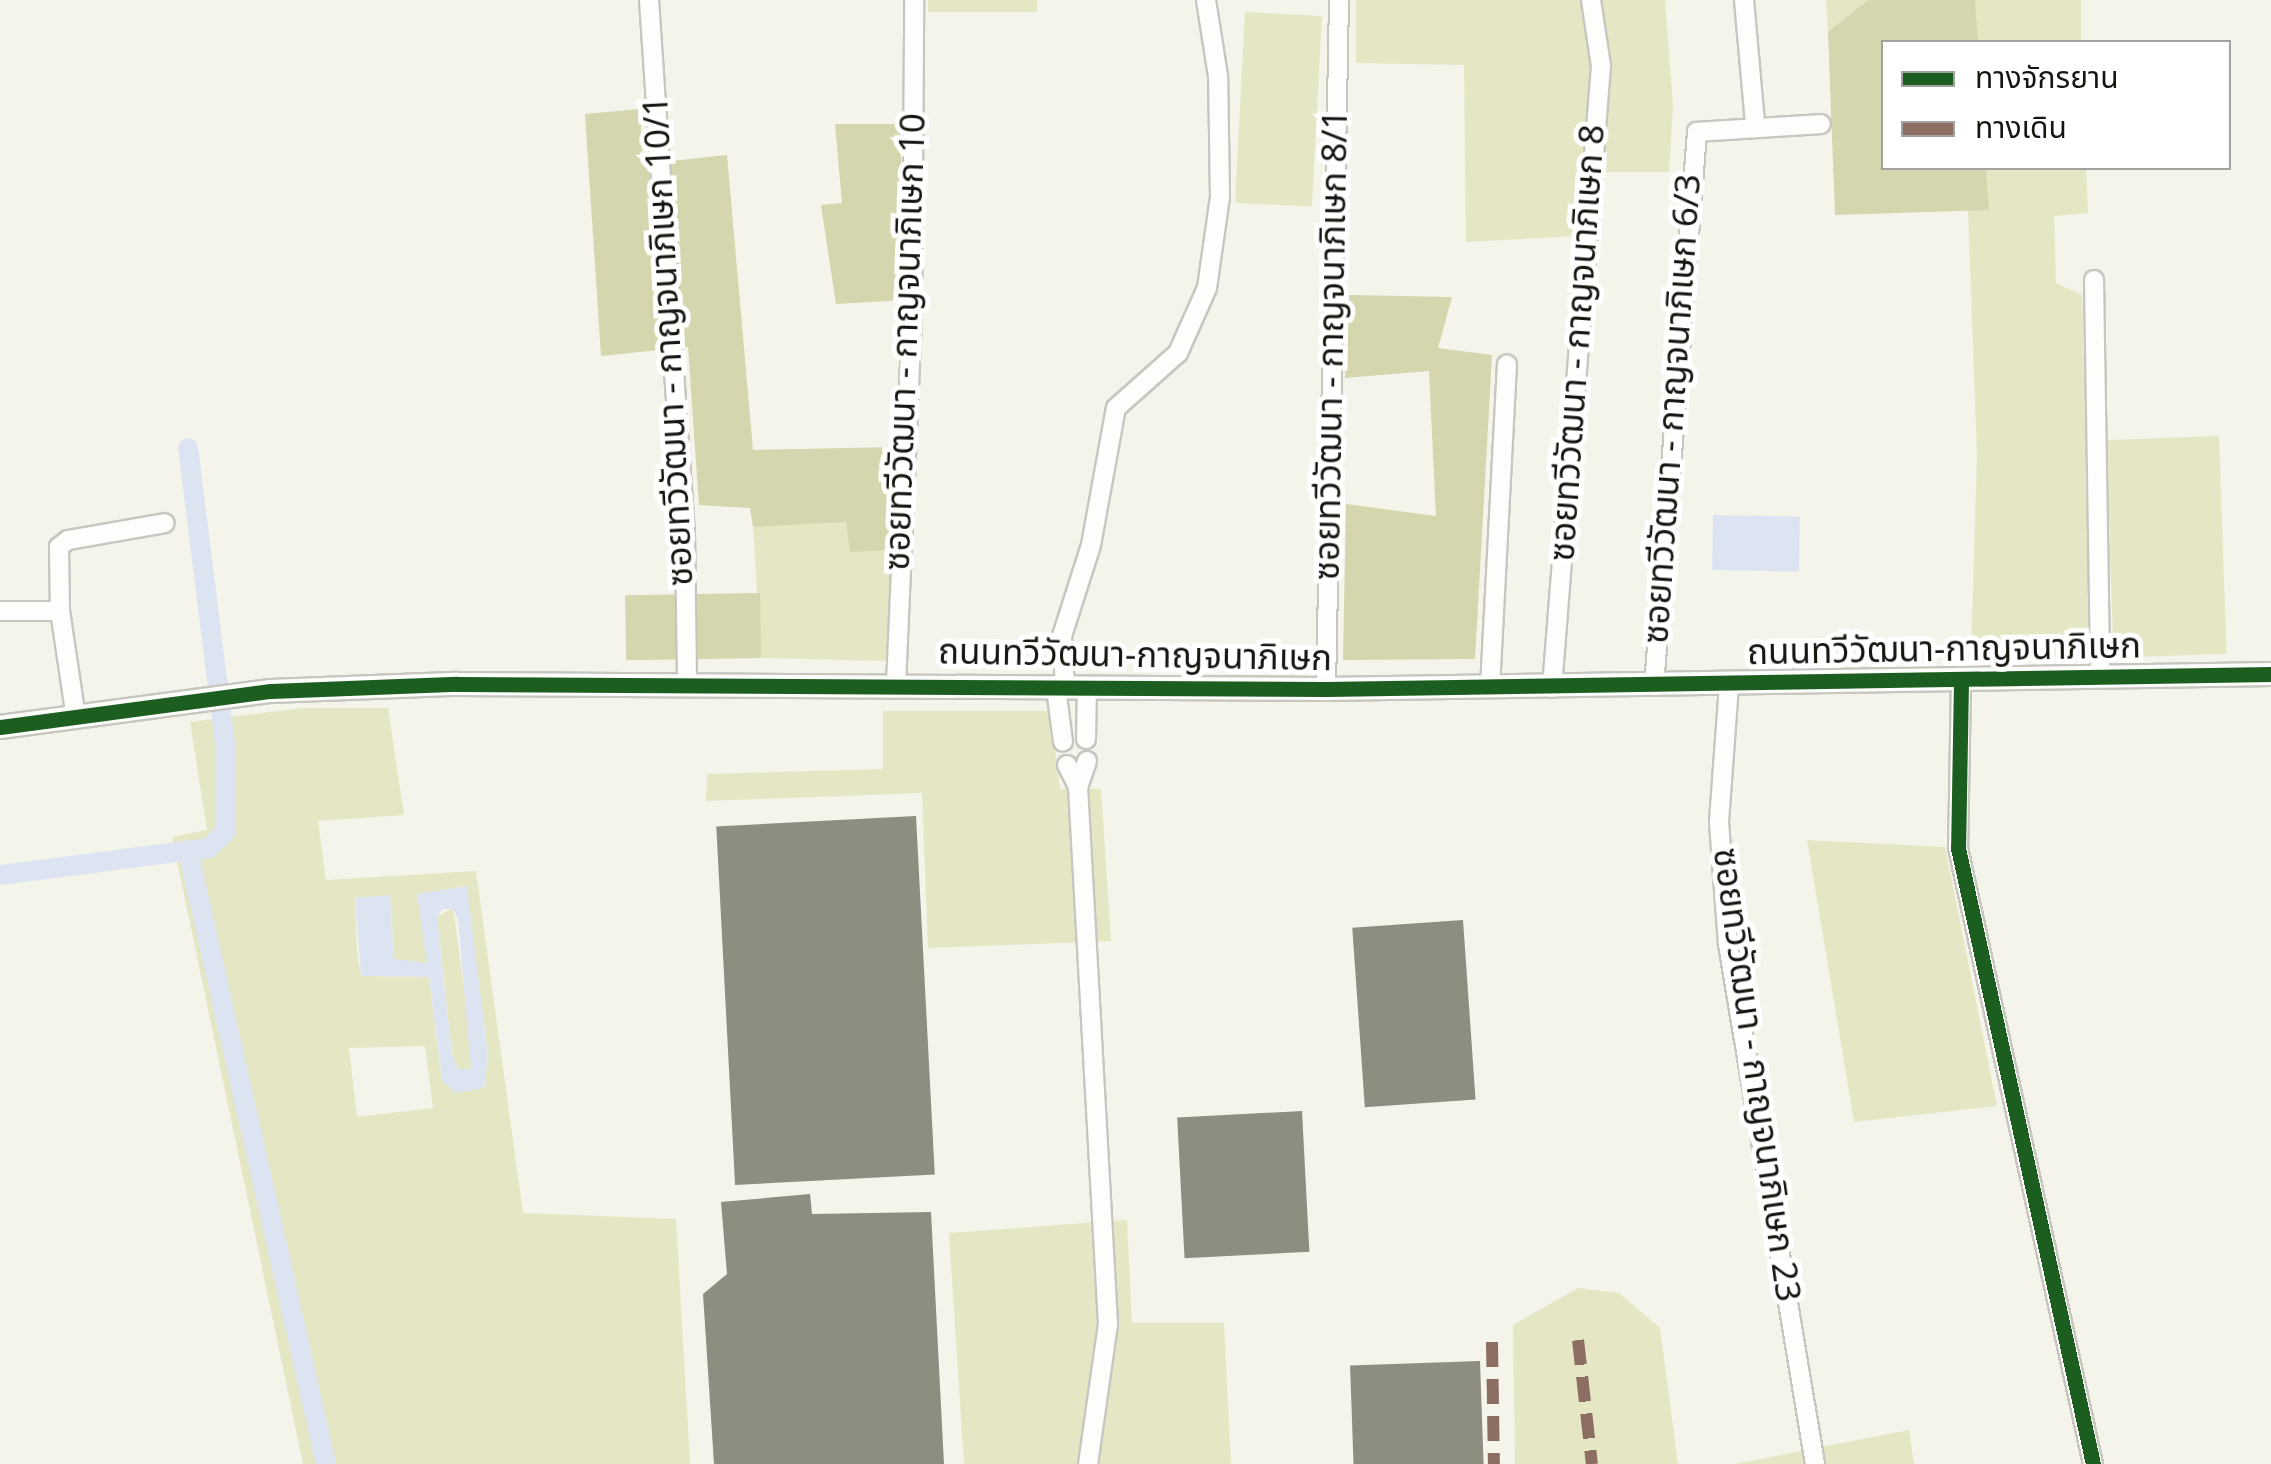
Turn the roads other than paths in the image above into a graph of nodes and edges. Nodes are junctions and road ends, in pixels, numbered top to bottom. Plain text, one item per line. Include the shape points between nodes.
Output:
1 (649, 0) edge
2 (914, 0) edge
3 (1206, 0) edge
4 (1339, 0) edge
5 (1591, 0) edge
6 (1744, 0) edge
7 (1755, 124) junction
8 (1821, 124) dead end
9 (2094, 280) dead end
10 (1506, 364) dead end
11 (165, 523) dead end
12 (0, 611) edge
13 (60, 611) junction
14 (2271, 674) edge
15 (2100, 678) junction
16 (1961, 681) junction
17 (688, 682) junction
18 (896, 684) junction
19 (1654, 686) junction
20 (1728, 686) junction
21 (1069, 688) junction
22 (1490, 688) junction
23 (1552, 688) junction
24 (1326, 689) junction
25 (76, 718) junction
26 (0, 727) edge
27 (1086, 740) dead end
28 (1063, 742) dead end
29 (1086, 761) dead end
30 (1067, 765) dead end
31 (1078, 788) junction
32 (1088, 1464) edge
33 (1815, 1464) edge
34 (2094, 1464) edge

1 - 17 street, ซอยทวีวัฒนา - กาญจนาภิเษก 10/1 via 685,534
2 - 18 street, ซอยทวีวัฒนา - กาญจนาภิเษก 10 via 912,320
3 - 21 street via 1218,76 1220,197 1207,288 1178,353 1116,408 1091,545 1062,636
4 - 24 street, ซอยทวีวัฒนา - กาญจนาภิเษก 8/1
5 - 23 street, ซอยทวีวัฒนา - กาญจนาภิเษก 8 via 1601,66
6 - 7 street
7 - 8 street, ซอยทวีวัฒนา - กาญจนาภิเษก 6/3
7 - 19 street, ซอยทวีวัฒนา - กาญจนาภิเษก 6/3 via 1696,132 1690,164
9 - 15 street
10 - 22 street
11 - 13 street via 68,540 56,557
12 - 13 street
13 - 25 street
14 - 15 street, ถนนทวีวัฒนา-กาญจนาภิเษก
15 - 16 street, ถนนทวีวัฒนา-กาญจนาภิเษก
16 - 20 street, ถนนทวีวัฒนา-กาญจนาภิเษก
16 - 34 street via 1958,848
17 - 18 street, ถนนทวีวัฒนา-กาญจนาภิเษก
17 - 25 street, ถนนทวีวัฒนา-กาญจนาภิเษก via 259,693
18 - 21 street, ถนนทวีวัฒนา-กาญจนาภิเษก
19 - 20 street, ถนนทวีวัฒนา-กาญจนาภิเษก
19 - 23 street, ถนนทวีวัฒนา-กาญจนาภิเษก
20 - 33 street, ซอยทวีวัฒนา - กาญจนาภิเษก 23 via 1719,822 1728,944
21 - 24 street, ถนนทวีวัฒนา-กาญจนาภิเษก
21 - 27 street
21 - 28 street
22 - 23 street, ถนนทวีวัฒนา-กาญจนาภิเษก
22 - 24 street, ถนนทวีวัฒนา-กาญจนาภิเษก
25 - 26 street, ถนนทวีวัฒนา-กาญจนาภิเษก
29 - 31 street
30 - 31 street
31 - 32 street via 1108,1324

